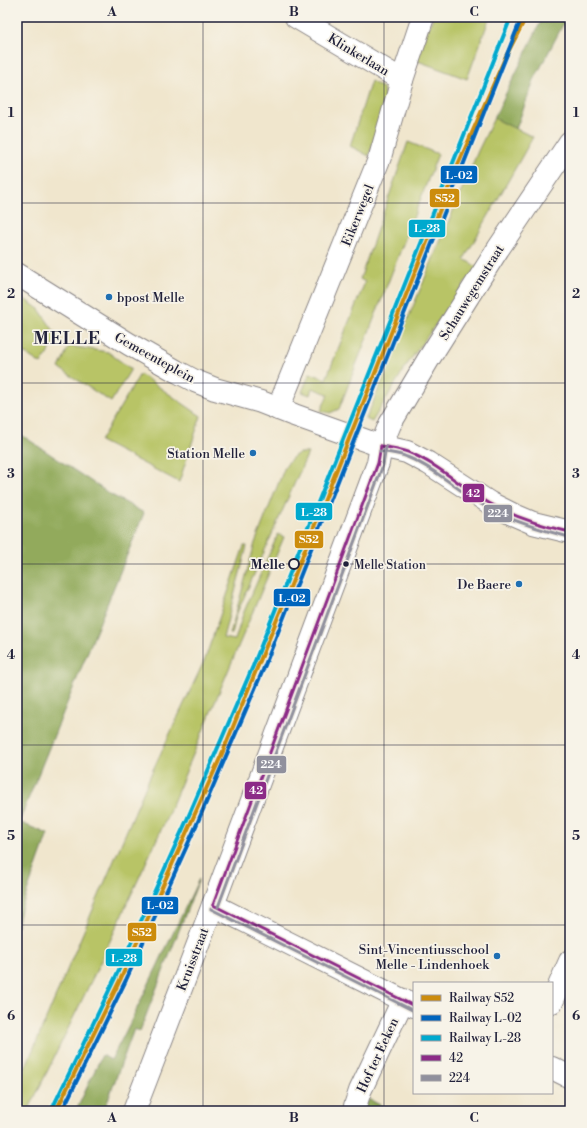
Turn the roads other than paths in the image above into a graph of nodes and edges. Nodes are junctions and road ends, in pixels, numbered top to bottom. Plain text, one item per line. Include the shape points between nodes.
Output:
1 (296, 17) edge
2 (423, 17) edge
3 (402, 80) junction
4 (570, 142) edge
5 (17, 274) edge
6 (278, 409) junction
7 (381, 446) junction
8 (570, 532) edge
9 (213, 905) junction
10 (570, 961) edge
11 (553, 1000) edge
12 (408, 1003) edge
13 (553, 1068) edge
14 (570, 1077) edge
15 (134, 1111) edge
16 (354, 1111) edge

1 - 3 street, Klinkerlaan
2 - 3 street, Eikerwegel
3 - 6 street, Eikerwegel via 380,157
4 - 7 street, Schauwegemstraat via 428,360 390,424
5 - 6 street, Gemeenteplein via 176,371 215,389
6 - 7 street
7 - 8 street via 407,452 512,514 534,523
7 - 9 street, Kruisstraat via 378,463
9 - 12 street
9 - 15 street, Kruisstraat
10 - 11 street
12 - 16 street, Hof ter Eeken via 360,1091
13 - 14 street

